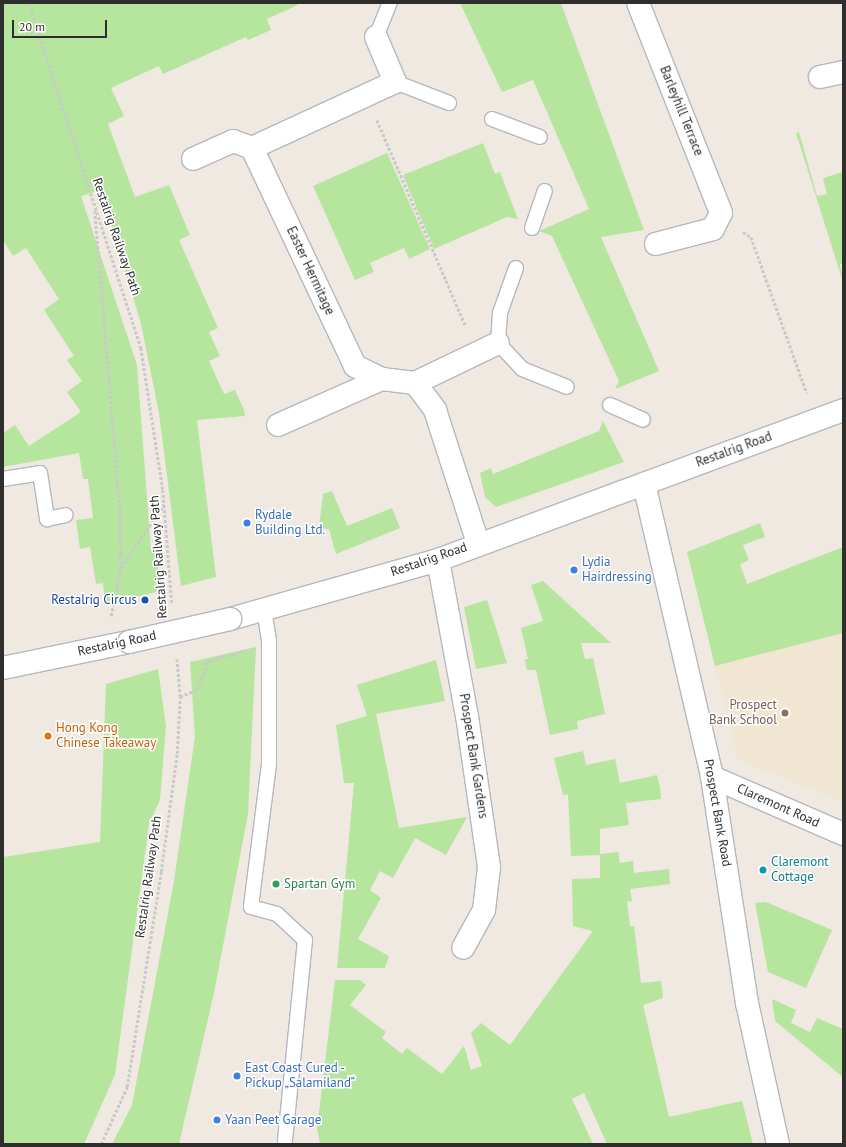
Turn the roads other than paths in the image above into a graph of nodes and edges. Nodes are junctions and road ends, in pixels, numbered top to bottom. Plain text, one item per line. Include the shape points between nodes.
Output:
1 (390, 3) edge
2 (638, 3) edge
3 (376, 36) joint
4 (843, 72) edge
5 (820, 77) dead end
6 (395, 82) junction
7 (449, 103) dead end
8 (492, 119) dead end
9 (540, 138) dead end
10 (252, 148) junction
11 (193, 158) dead end
12 (545, 191) dead end
13 (532, 228) dead end
14 (656, 244) dead end
15 (516, 268) dead end
16 (498, 343) junction
17 (382, 380) junction
18 (415, 383) junction
19 (566, 387) dead end
20 (610, 405) dead end
21 (843, 410) edge
22 (643, 420) dead end
23 (278, 425) dead end
24 (3, 479) edge
25 (644, 484) junction
26 (66, 516) dead end
27 (478, 543) junction
28 (438, 560) junction
29 (264, 609) junction
30 (3, 668) edge
31 (712, 777) junction
32 (843, 834) edge
33 (463, 948) dead end
34 (285, 1141) dead end
35 (778, 1144) edge

1 - 3 lane
2 - 14 street, Barleyhill Terrace via 721,212 720,219 713,229
3 - 6 street
4 - 5 street
6 - 7 lane
6 - 10 street
8 - 9 lane
10 - 11 street via 233,141
10 - 17 street, Easter Hermitage via 354,366
12 - 13 lane
15 - 16 lane via 500,313
16 - 18 street
16 - 19 lane via 522,369
17 - 18 street, Easter Hermitage
17 - 23 street, Easter Hermitage
18 - 27 street via 435,410
20 - 22 lane
21 - 25 street, Restalrig Road
24 - 26 lane via 40,473 47,519
25 - 27 street, Restalrig Road
25 - 31 street, Prospect Bank Road
27 - 28 street, Restalrig Road
28 - 29 street, Restalrig Road
28 - 33 street, Prospect Bank Gardens via 467,716 489,868 484,910
29 - 30 street, Restalrig Road, bridge via 104,648
29 - 34 lane via 269,640 269,764 251,907 277,914 305,940
31 - 32 street, Claremont Road
31 - 35 street, Prospect Bank Road via 747,1003

